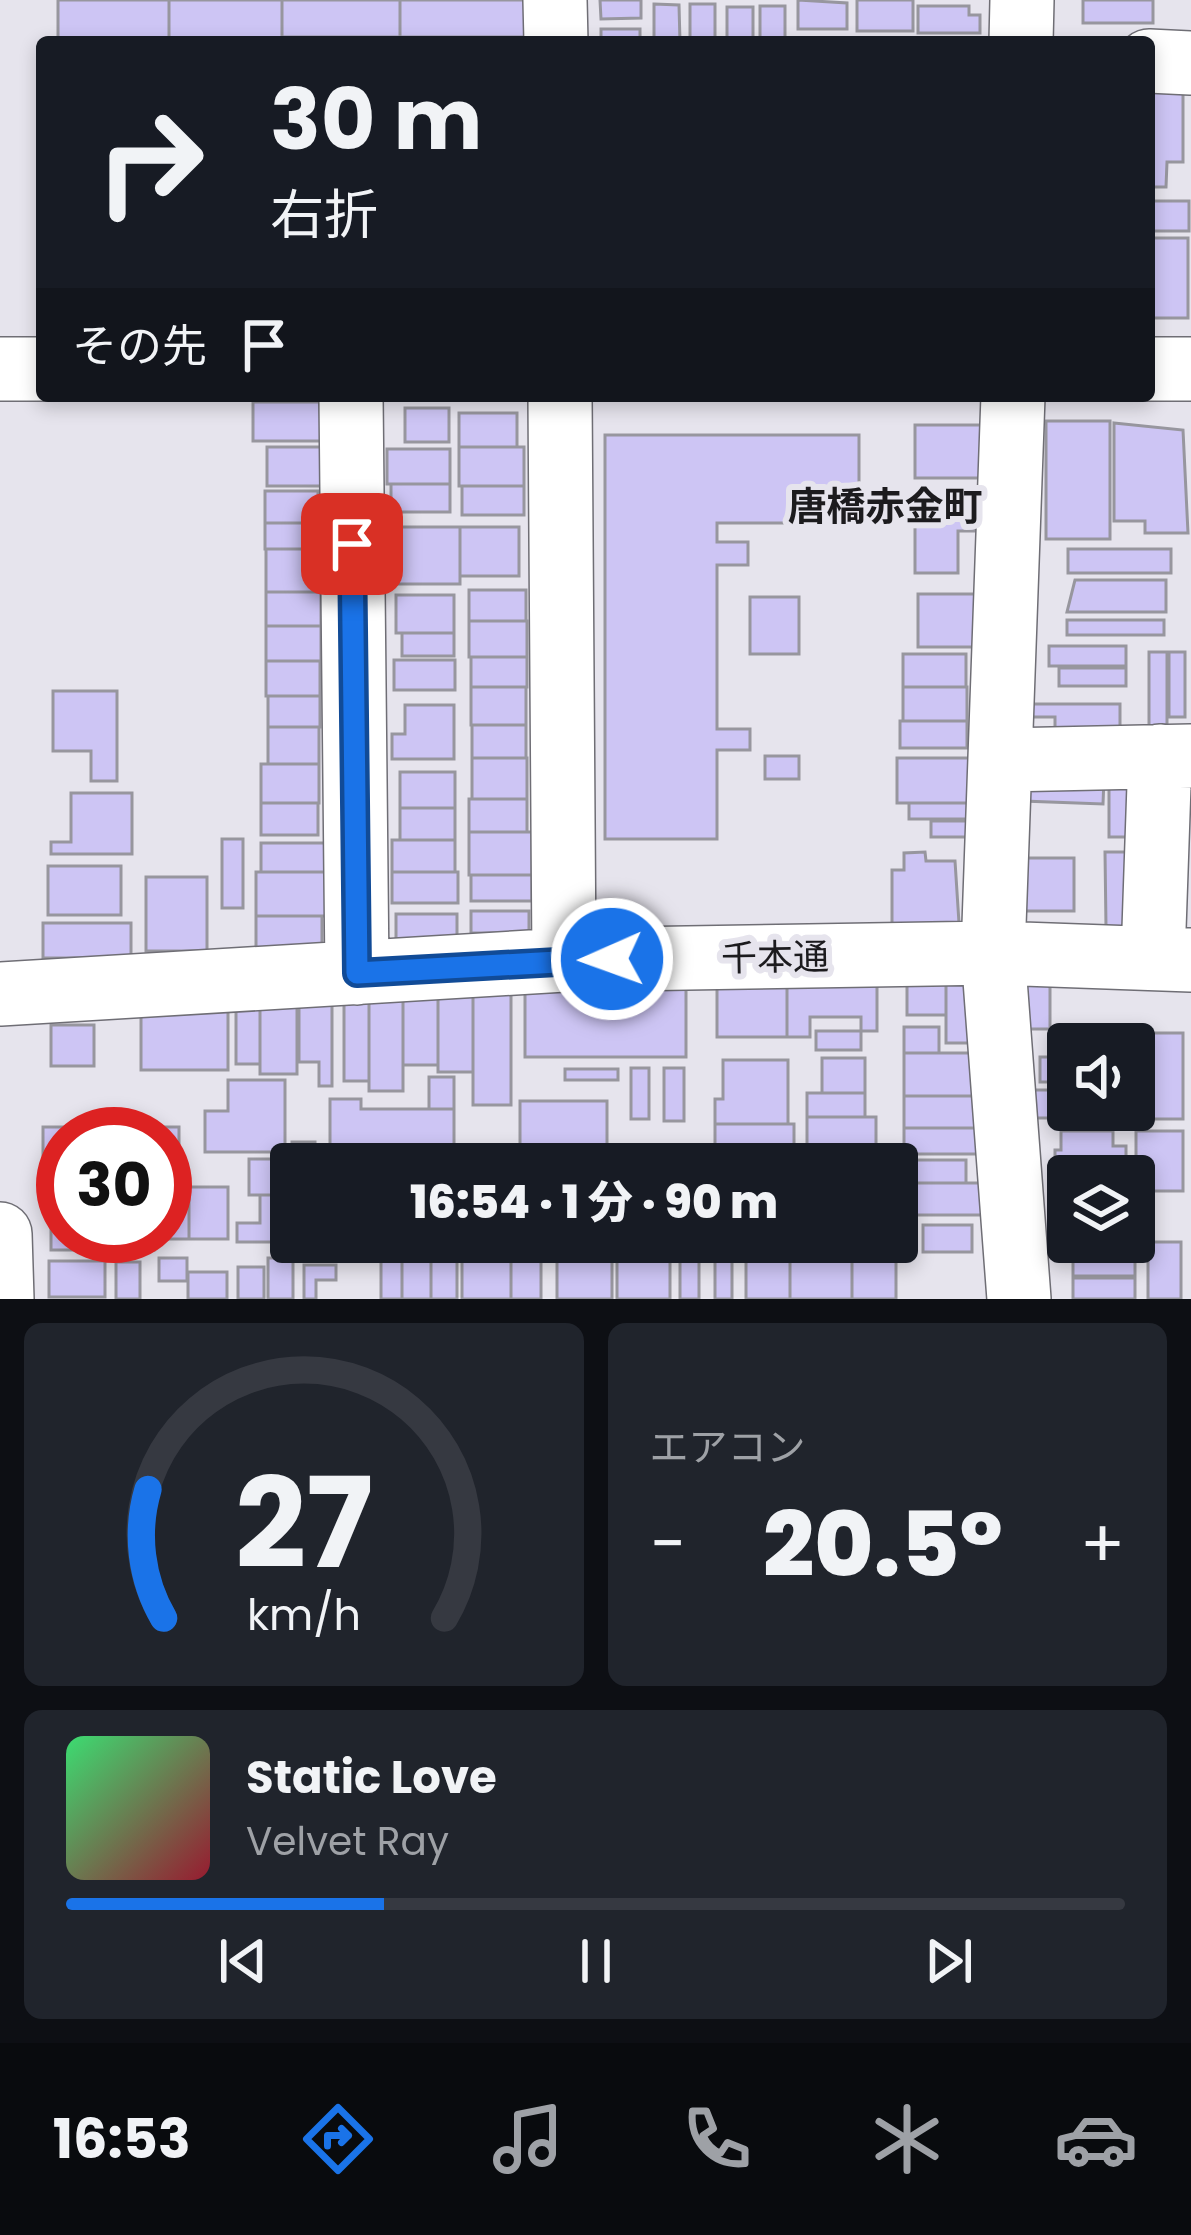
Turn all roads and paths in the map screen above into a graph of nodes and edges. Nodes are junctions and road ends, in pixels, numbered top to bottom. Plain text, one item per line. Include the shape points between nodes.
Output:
1 (555, 0) edge
2 (1022, 0) edge
3 (556, 36) edge
4 (1021, 36) edge
5 (1155, 61) edge
6 (1191, 63) edge
7 (0, 369) edge
8 (36, 369) edge
9 (1155, 369) edge
10 (1191, 369) edge
11 (351, 402) edge
12 (560, 402) edge
13 (1013, 402) edge
14 (1175, 756) edge
15 (1000, 760) junction
16 (994, 953) junction
17 (1172, 959) edge
18 (564, 960) junction
19 (357, 973) junction
20 (0, 994) edge
21 (0, 1234) edge
22 (2, 1299) edge
23 (1019, 1299) edge

1 - 3 street
2 - 4 street
5 - 6 street
7 - 8 street
9 - 10 street
11 - 19 street
12 - 18 street
13 - 15 street
14 - 15 street
14 - 17 street
15 - 16 street
16 - 17 street, 千本通
16 - 18 street, 千本通
16 - 23 street
18 - 19 street, 千本通
19 - 20 street, 千本通
21 - 22 street

